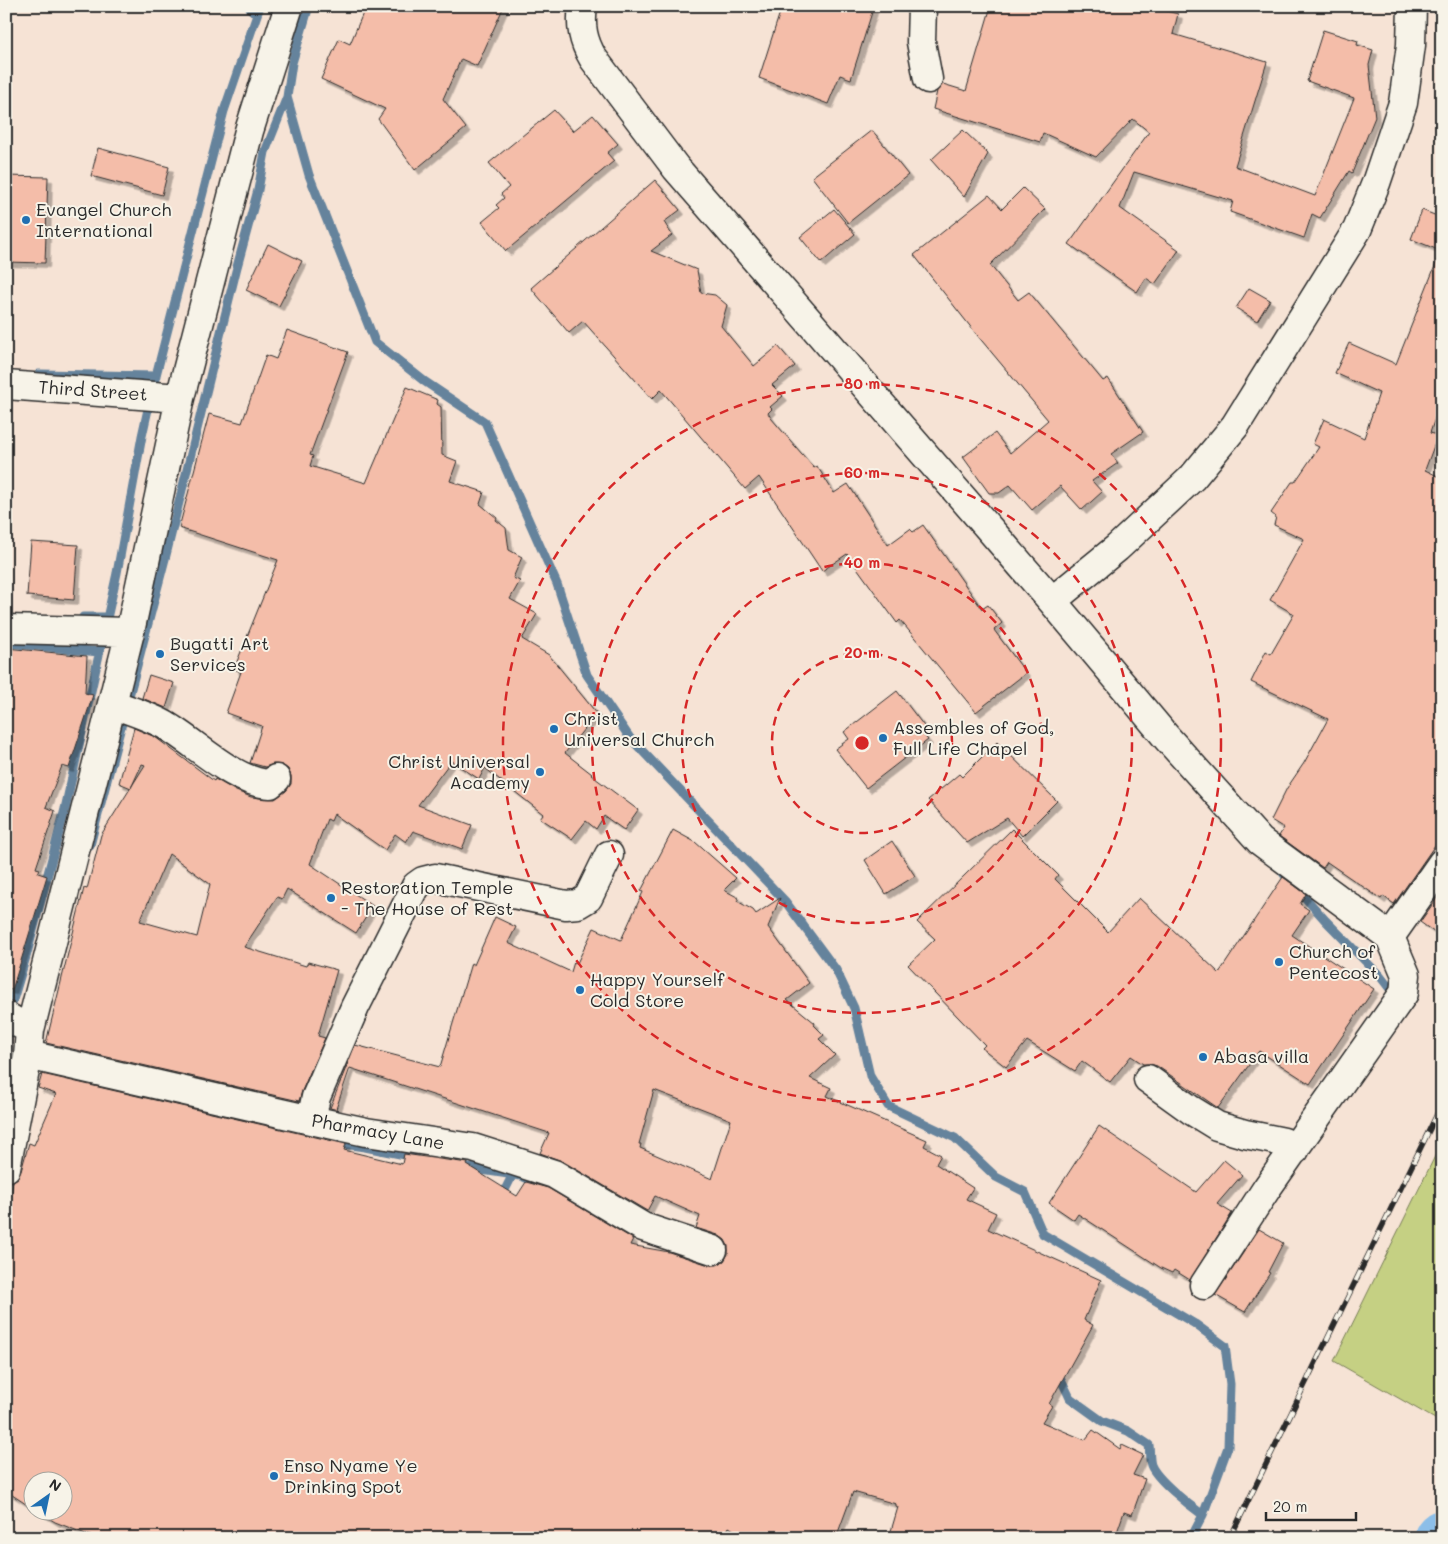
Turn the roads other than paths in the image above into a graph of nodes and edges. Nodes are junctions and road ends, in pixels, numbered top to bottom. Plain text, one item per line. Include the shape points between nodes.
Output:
1 (289, 6) edge
2 (583, 6) edge
3 (922, 6) edge
4 (1412, 6) edge
5 (928, 79) dead end
6 (6, 385) edge
7 (180, 398) junction
8 (1052, 601) junction
9 (6, 629) edge
10 (130, 632) junction
11 (112, 704) junction
12 (276, 779) dead end
13 (609, 855) dead end
14 (1442, 864) edge
15 (1390, 937) junction
16 (6, 1016) edge
17 (29, 1042) junction
18 (1148, 1079) dead end
19 (311, 1120) junction
20 (1295, 1150) junction
21 (6, 1168) edge
22 (713, 1250) dead end
23 (1204, 1286) dead end

1 - 7 street via 248,131
2 - 8 street via 584,42 593,58 676,168
3 - 5 street via 921,42
4 - 8 street via 1411,45 1403,103 1376,183 1352,239 1235,426 1192,478 1118,548
6 - 7 street, Third Street
7 - 10 street
8 - 15 street via 1167,738 1260,841
9 - 10 street
10 - 11 street
11 - 12 street via 167,726 243,778 258,784 270,784
11 - 17 street
13 - 19 street via 588,898 566,906 436,878 416,886 355,1007 316,1097
14 - 15 street
15 - 20 street via 1406,975 1404,993
16 - 17 street, Pharmacy Lane
17 - 19 street, Pharmacy Lane
17 - 21 street
18 - 20 street via 1218,1126 1284,1142
19 - 22 street, Pharmacy Lane via 473,1148 554,1174 643,1227
20 - 23 street

